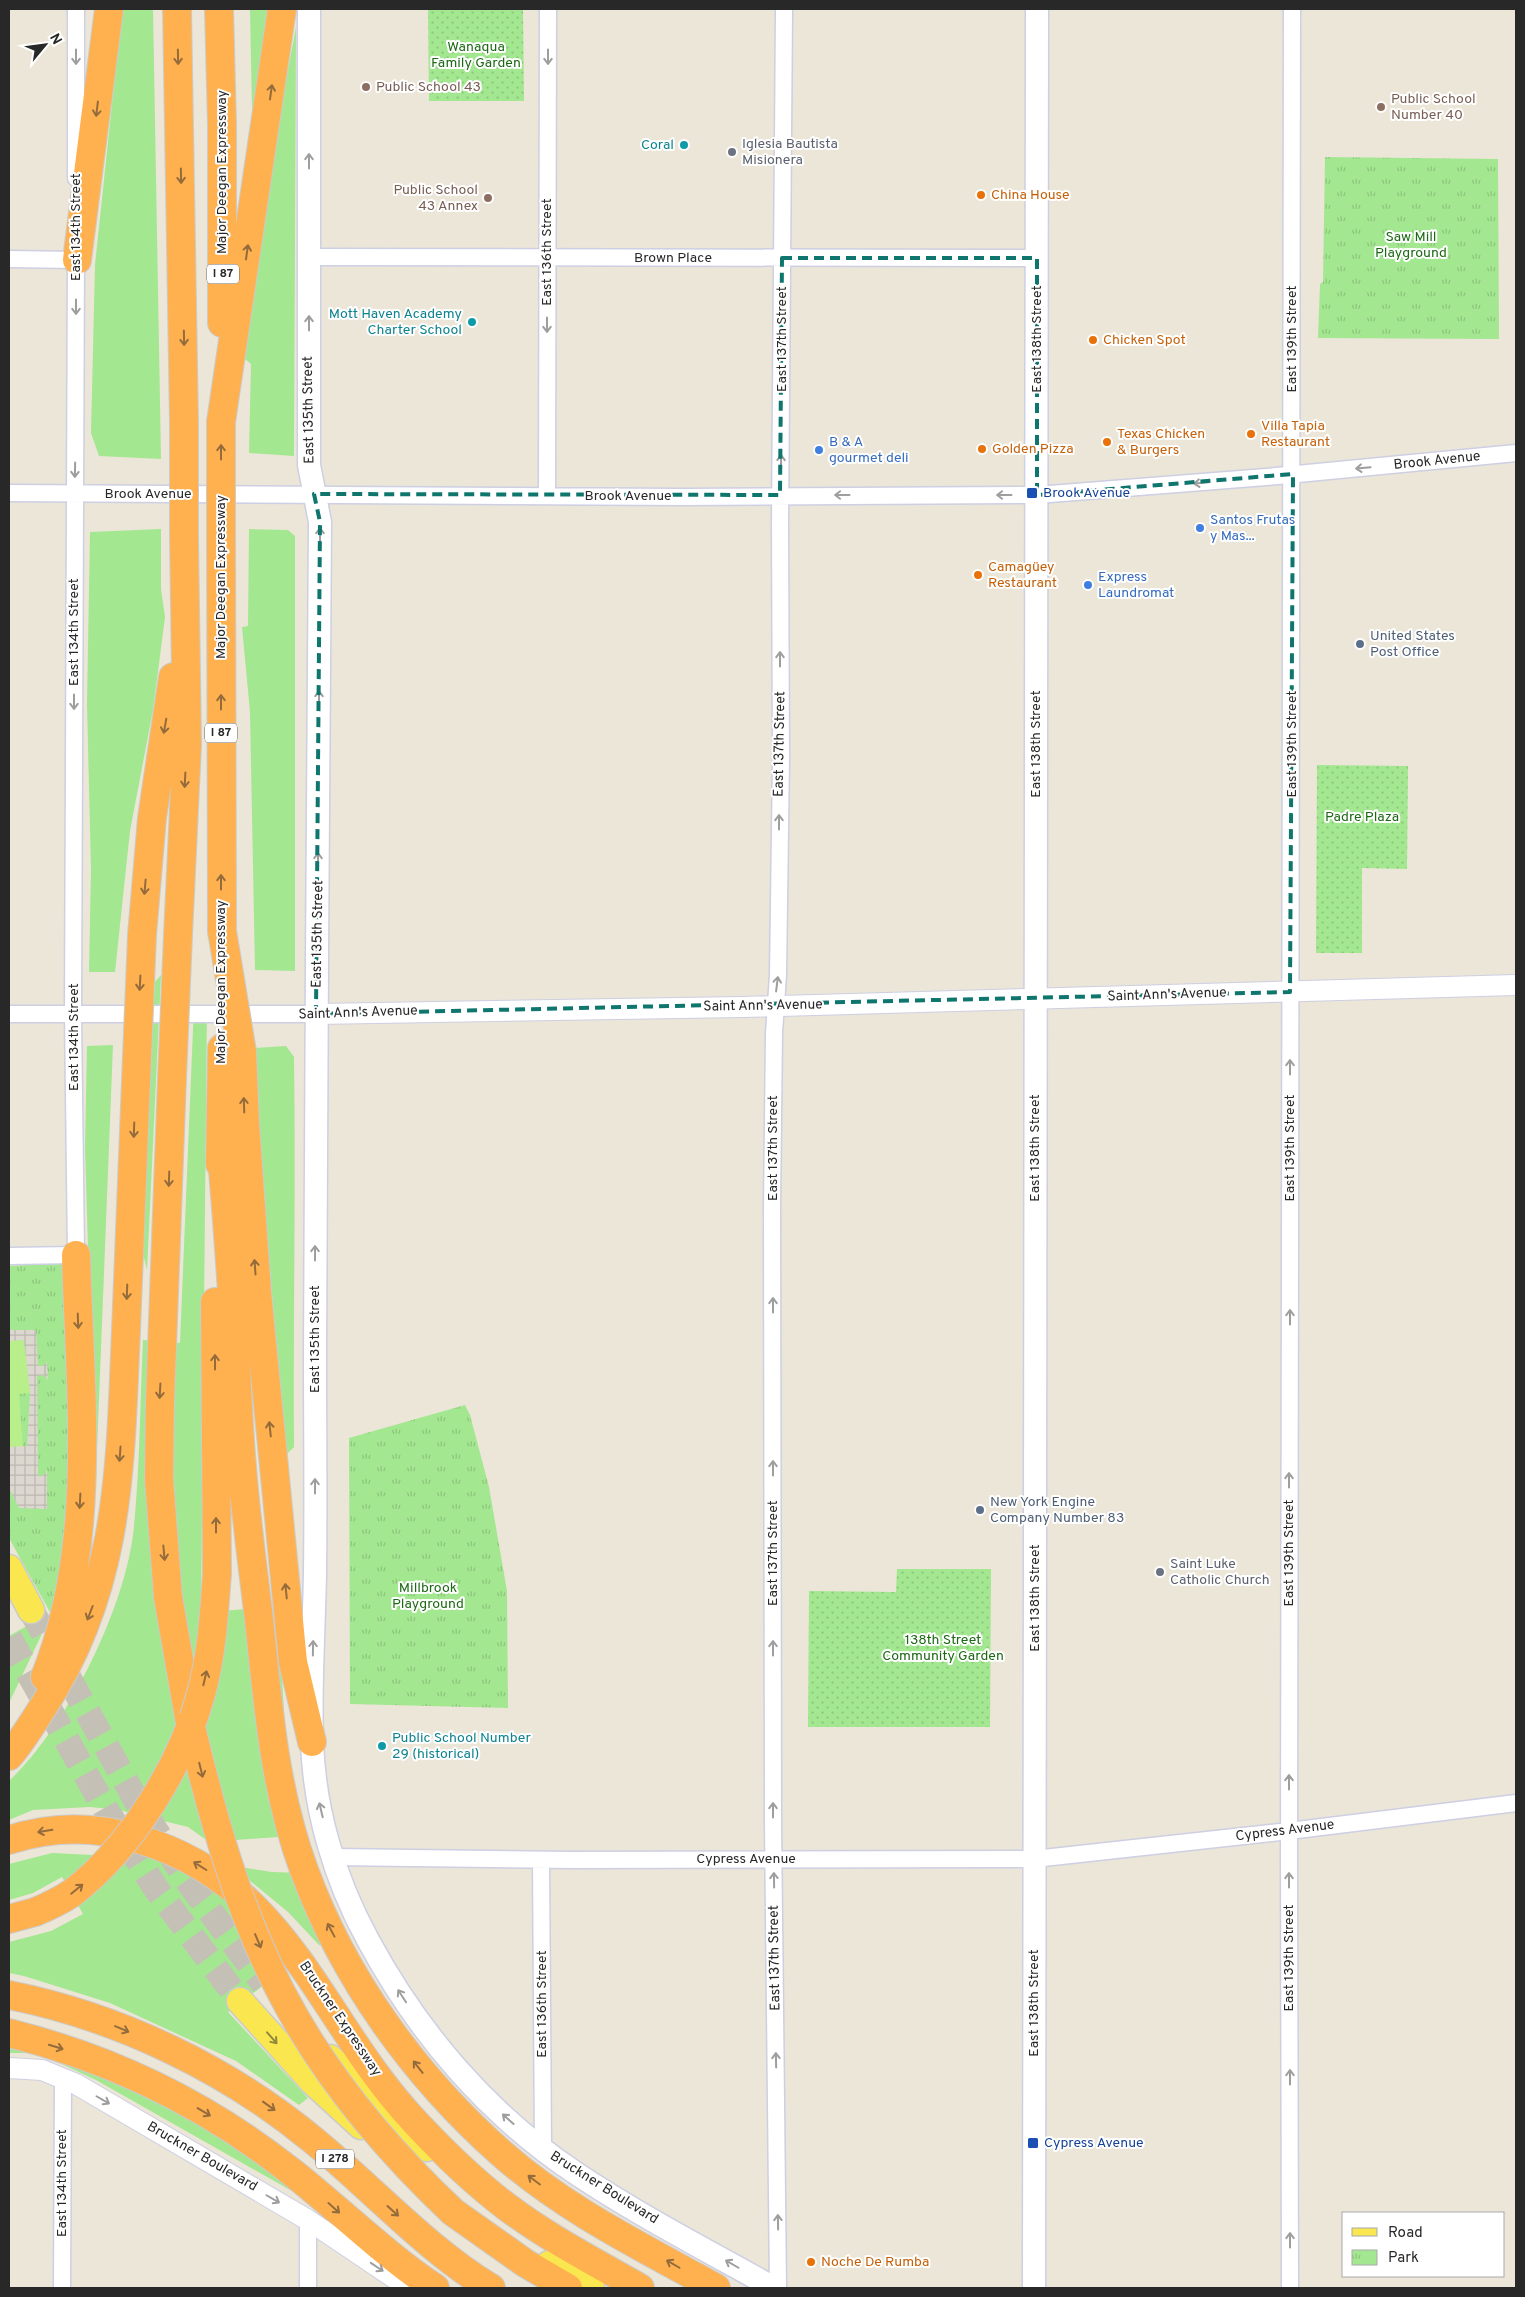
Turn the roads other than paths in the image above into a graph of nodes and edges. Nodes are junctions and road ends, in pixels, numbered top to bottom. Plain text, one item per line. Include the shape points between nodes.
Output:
1 (76, 9) edge
2 (109, 9) edge
3 (177, 9) edge
4 (219, 9) edge
5 (282, 9) edge
6 (309, 9) edge
7 (548, 9) edge
8 (784, 9) edge
9 (1038, 9) edge
10 (1292, 9) edge
11 (308, 257) junction
12 (547, 257) junction
13 (782, 258) junction
14 (1037, 258) junction
15 (9, 259) edge
16 (76, 260) junction
17 (221, 422) junction
18 (1516, 453) edge
19 (1293, 474) junction
20 (9, 493) edge
21 (75, 493) junction
22 (314, 494) junction
23 (780, 495) junction
24 (1037, 495) junction
25 (547, 496) junction
26 (184, 609) junction
27 (1516, 985) edge
28 (1290, 992) junction
29 (1036, 999) junction
30 (774, 1006) junction
31 (9, 1014) edge
32 (73, 1014) junction
33 (316, 1014) junction
34 (232, 1050) junction
35 (221, 1146) junction
36 (76, 1255) junction
37 (9, 1256) edge
38 (9, 1568) edge
39 (31, 1610) tunnel mouth
40 (312, 1742) junction
41 (13, 1752) edge
42 (1516, 1803) edge
43 (1289, 1831) junction
44 (9, 1840) edge
45 (333, 1857) junction
46 (773, 1859) junction
47 (1034, 1859) junction
48 (541, 1860) junction
49 (9, 1920) edge
50 (264, 1984) tunnel mouth
51 (9, 1995) edge
52 (240, 2001) tunnel mouth
53 (9, 2033) edge
54 (9, 2068) edge
55 (63, 2078) junction
56 (543, 2149) junction
57 (308, 2220) junction
58 (62, 2288) edge
59 (308, 2288) edge
60 (410, 2288) edge
61 (435, 2288) edge
62 (491, 2288) edge
63 (568, 2288) edge
64 (591, 2288) edge
65 (636, 2288) edge
66 (640, 2288) edge
67 (716, 2288) edge
68 (774, 2288) edge
69 (778, 2288) edge
70 (1034, 2288) edge
71 (1290, 2288) edge

1 -> 16 street, East 134th Street
2 -> 16 highway
3 -> 26 highway, bridge
4 - 17 highway, Major Deegan Expressway / I 87 via 223,145
17 -> 5 highway
11 -> 6 main road, East 135th Street
7 -> 12 street, East 136th Street
8 - 13 street, East 137th Street
9 - 14 main road, East 138th Street
10 - 19 street, East 139th Street
11 - 12 street, Brown Place
22 -> 11 main road, East 135th Street via 309,465
12 - 13 street, Brown Place
12 -> 25 street, East 136th Street
13 - 14 street, Brown Place
23 -> 13 street, East 137th Street
14 - 24 main road, East 138th Street
15 - 16 street
16 -> 21 street, East 134th Street
34 -> 17 highway, Major Deegan Expressway / I 87, bridge via 222,931
18 -> 19 street, Brook Avenue
19 -> 24 street, Brook Avenue
19 - 28 street, East 139th Street
20 - 21 street, Brook Avenue
21 - 22 street, Brook Avenue
21 -> 32 street, East 134th Street
22 - 25 street, Brook Avenue
33 -> 22 main road, East 135th Street via 320,522
24 -> 23 street, Brook Avenue
23 - 25 street, Brook Avenue
30 -> 23 street, East 137th Street via 778,975 781,757
24 - 29 main road, East 138th Street
26 -> 41 highway, bridge via 147,863 121,1448 111,1535 98,1590 74,1653
26 -> 63 highway, bridge via 187,745 159,1478 170,1606 202,1775 247,1915 281,1992 339,2084 380,2138 453,2212 525,2263
27 - 28 street, Saint Ann's Avenue
28 - 29 street, Saint Ann's Avenue
43 -> 28 street, East 139th Street
29 - 30 street, Saint Ann's Avenue
29 - 47 main road, East 138th Street
30 - 33 street, Saint Ann's Avenue
46 -> 30 street, East 137th Street
31 - 32 street, Saint Ann's Avenue
32 - 33 street, Saint Ann's Avenue
32 - 36 street, East 134th Street
40 -> 33 main road, East 135th Street
34 - 35 highway, Major Deegan Expressway / I 87
40 -> 34 highway via 293,1662 257,1292 245,1123
49 -> 35 highway, bridge via 70,1894 98,1869 141,1817 172,1767 194,1719 208,1666 217,1573 215,1293
67 -> 35 highway via 576,2209 502,2154 466,2120 426,2077 363,1989 316,1901 294,1840 274,1753 242,1467
36 - 37 street
36 -> 41 highway via 81,1464 80,1516 74,1565 68,1604 56,1647
38 - 39 main road
45 -> 40 main road, East 135th Street via 319,1801
42 - 43 street, Cypress Avenue
43 - 47 street, Cypress Avenue
71 -> 43 street, East 139th Street
66 -> 44 highway, Bruckner Expressway via 536,2227 484,2189 447,2155 391,2093 293,1951 248,1901 205,1869 149,1842 104,1831 41,1832
45 - 48 street, Cypress Avenue
56 -> 45 main road, Bruckner Boulevard via 482,2097 428,2034 368,1940
46 - 47 street, Cypress Avenue
46 - 48 street, Cypress Avenue
69 -> 46 street, East 137th Street
47 - 70 main road, East 138th Street
48 - 56 street, East 136th Street
50 - 65 main road via 342,2071 464,2181 513,2216
51 -> 62 highway, I 278 via 99,2020 240,2087 287,2119 435,2248
52 -> 64 main road via 313,2082 436,2188 484,2224
53 -> 61 highway via 110,2066 201,2110 262,2149 370,2240
54 - 55 street, Bruckner Boulevard via 42,2070
55 -> 57 street, Bruckner Boulevard
55 - 58 street, East 134th Street
68 -> 56 main road, Bruckner Boulevard via 604,2191
57 - 59 street
57 -> 60 street, Bruckner Boulevard

